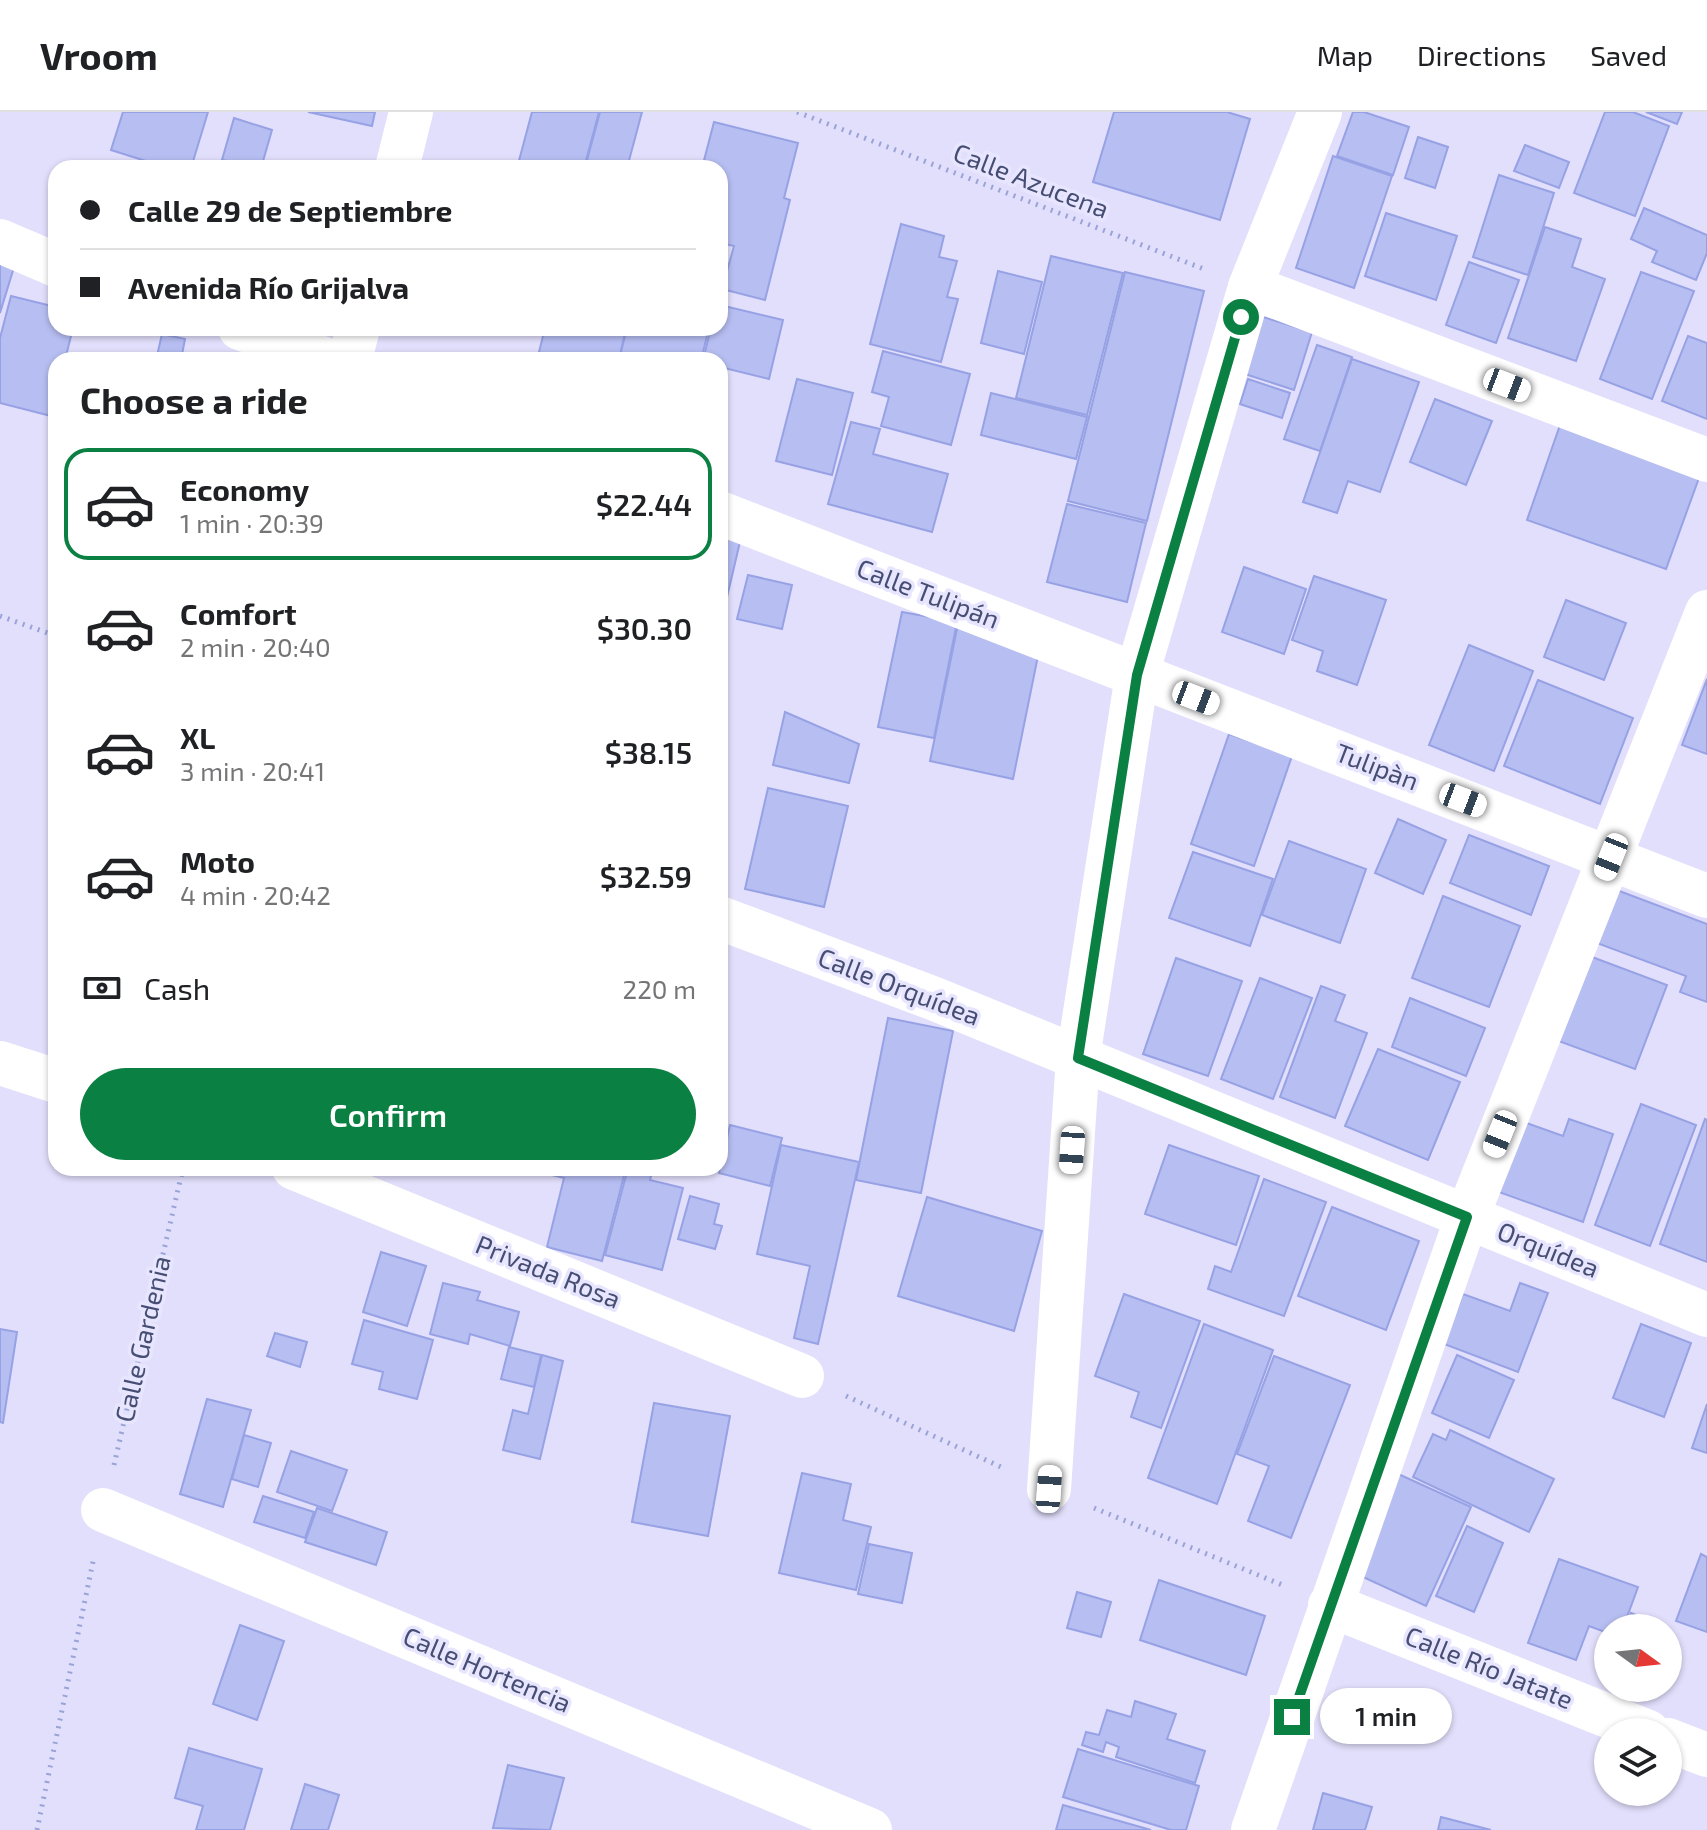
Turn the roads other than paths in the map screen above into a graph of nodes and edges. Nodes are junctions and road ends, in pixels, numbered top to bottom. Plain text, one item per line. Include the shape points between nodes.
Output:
1 (411, 112) edge
2 (1320, 112) edge
3 (399, 160) edge
4 (0, 241) edge
5 (48, 262) edge
6 (1250, 287) junction
7 (262, 336) edge
8 (305, 352) edge
9 (1707, 460) edge
10 (728, 516) edge
11 (1707, 612) edge
12 (1137, 675) junction
13 (1611, 857) junction
14 (1707, 896) edge
15 (728, 921) edge
16 (1078, 1058) junction
17 (0, 1063) edge
18 (48, 1078) edge
19 (314, 1176) edge
20 (1467, 1217) junction
21 (1707, 1315) edge
22 (802, 1376) dead end
23 (1049, 1489) dead end
24 (103, 1510) road end
25 (1330, 1605) junction
26 (1613, 1718) edge
27 (1682, 1745) edge
28 (1707, 1755) edge
29 (870, 1830) edge
30 (1253, 1830) edge

1 - 3 street
2 - 6 street
4 - 5 street
6 - 9 street
6 - 12 street
7 - 8 street
10 - 12 street, Calle Tulipán
11 - 13 street
12 - 13 street, Tulipàn
12 - 16 street
13 - 14 street, Tulipàn
13 - 20 street
15 - 16 street, Calle Orquídea
16 - 20 street, Orquídea
16 - 23 street
17 - 18 street
19 - 22 street, Privada Rosa
20 - 21 street, Orquídea
20 - 25 street
24 - 29 street, Calle Hortencia
25 - 26 street, Calle Río Jatate
25 - 30 street
27 - 28 street

